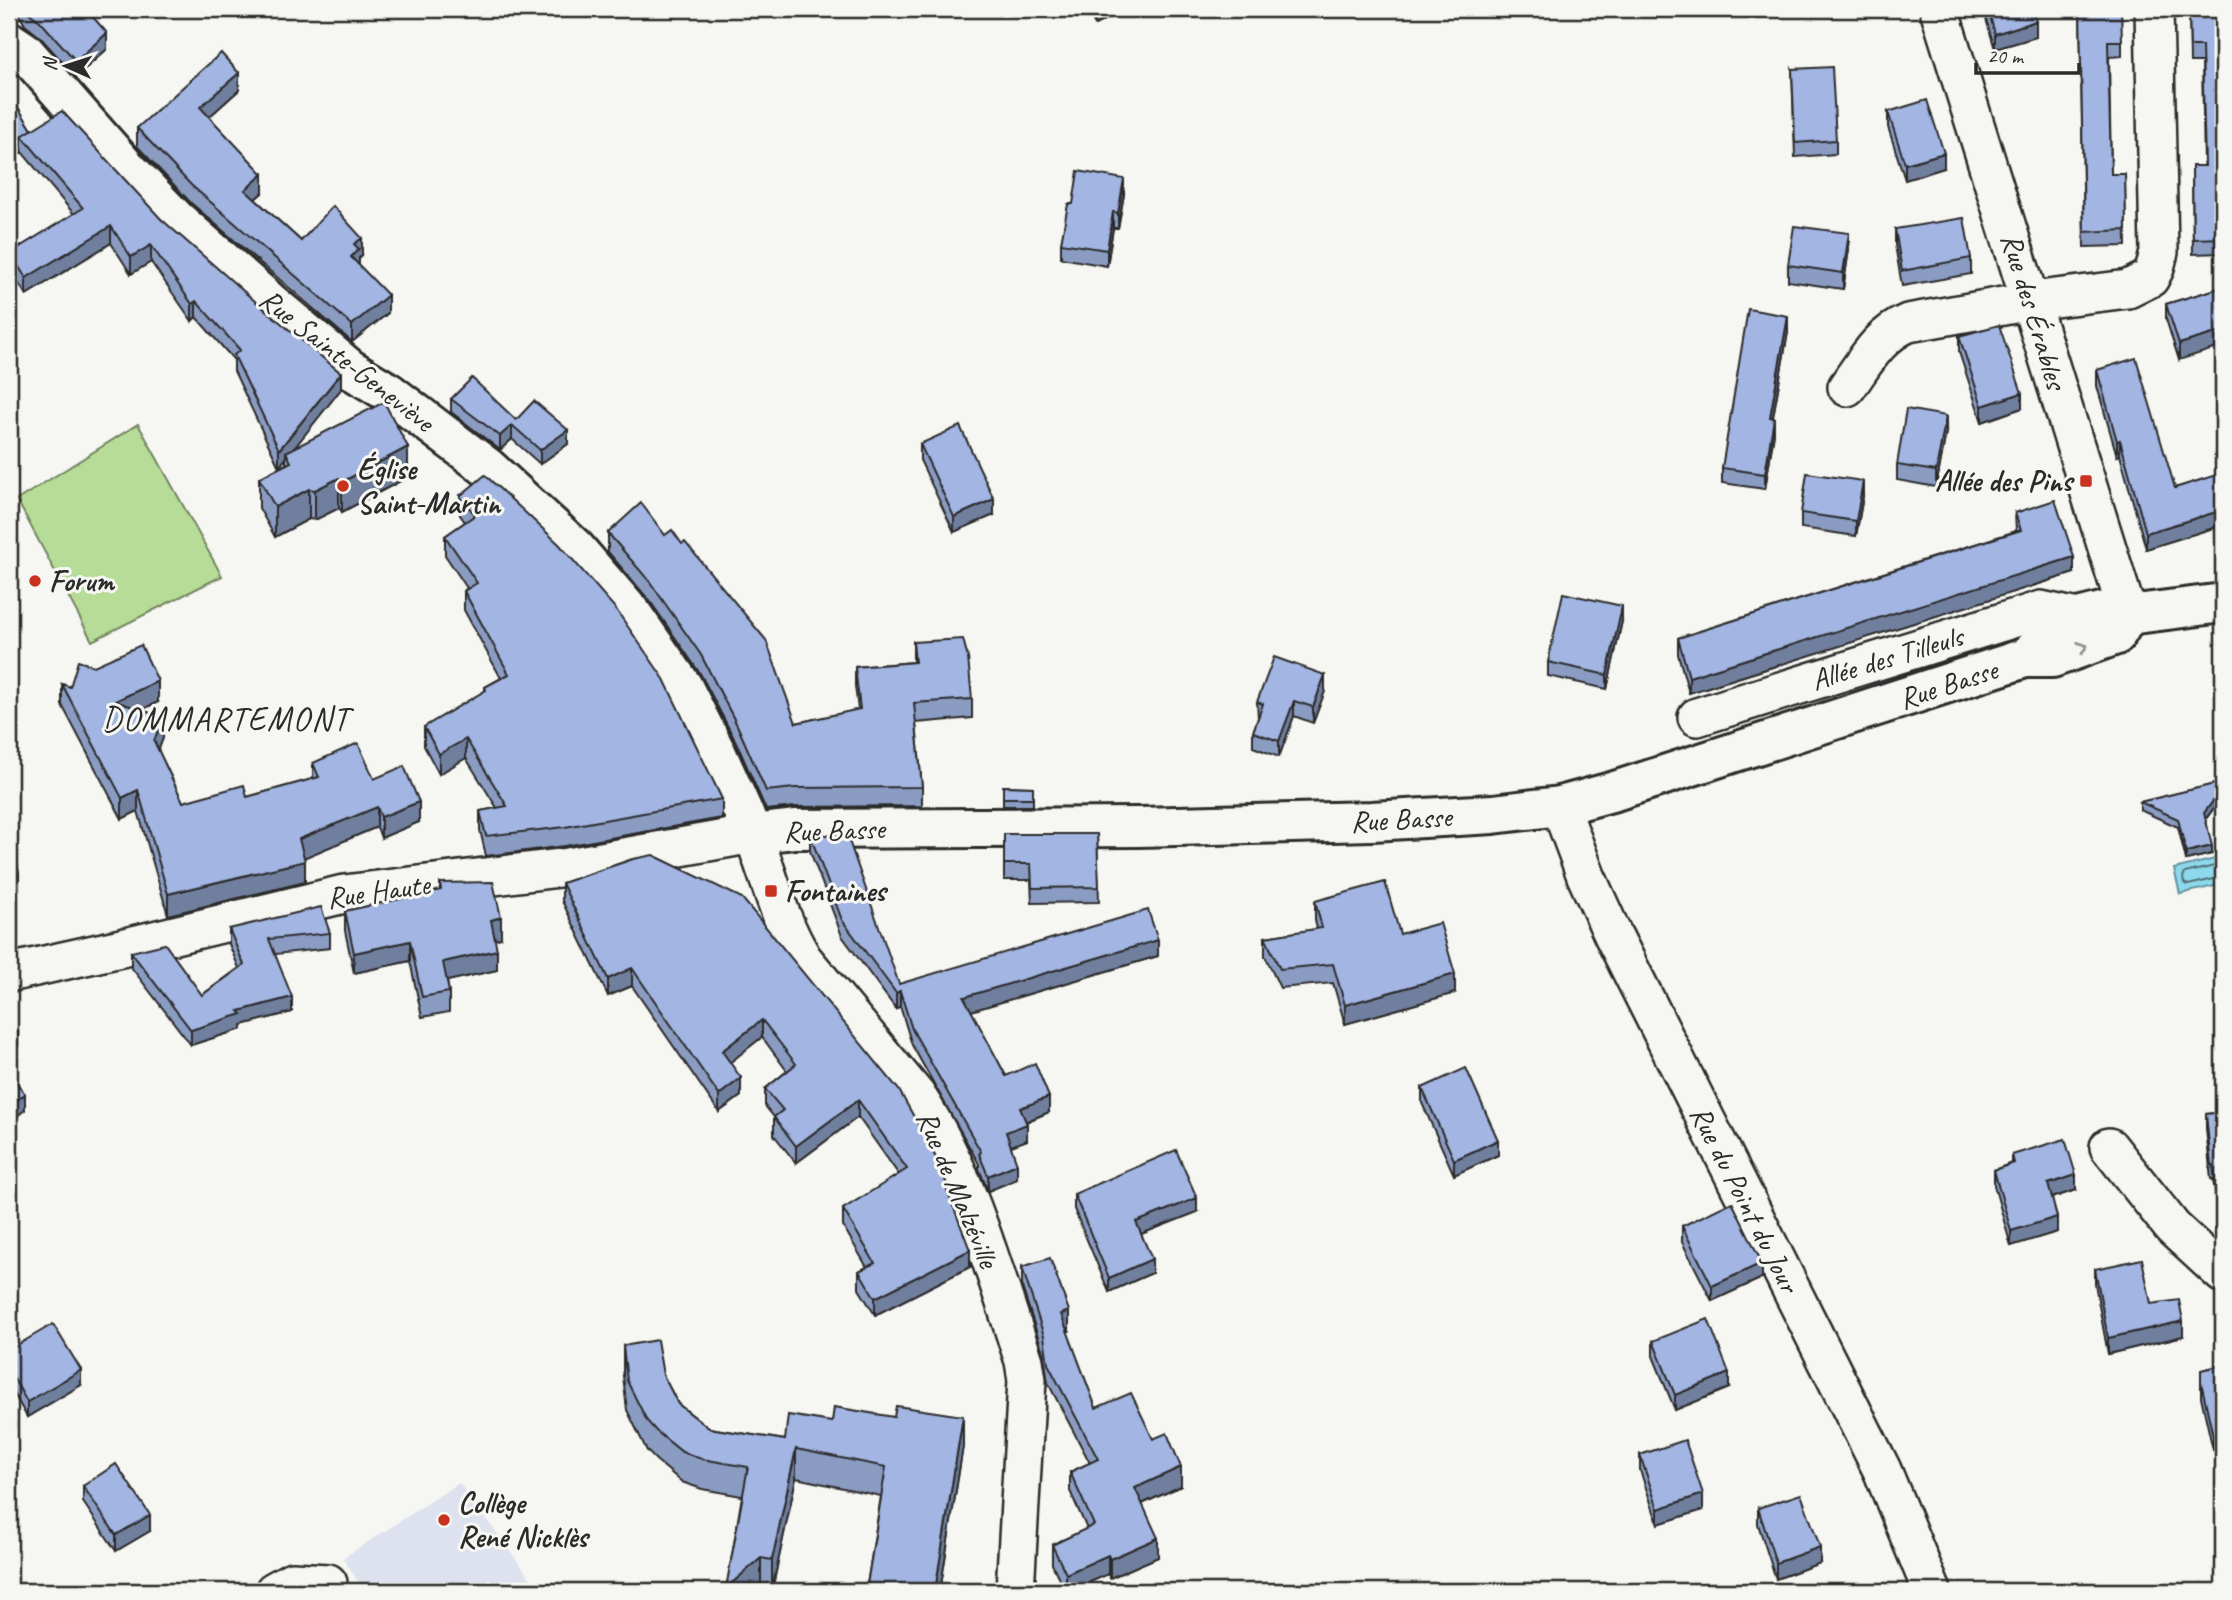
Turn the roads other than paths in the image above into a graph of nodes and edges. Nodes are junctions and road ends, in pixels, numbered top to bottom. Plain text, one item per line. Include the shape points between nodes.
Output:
1 (1939, 9) edge
2 (2154, 9) edge
3 (9, 41) edge
4 (2031, 301) junction
5 (1847, 387) dead end
6 (2223, 603) edge
7 (2128, 614) junction
8 (2078, 618) junction
9 (2025, 658) junction
10 (1696, 717) dead end
11 (1560, 806) junction
12 (753, 834) junction
13 (9, 973) edge
14 (2109, 1147) dead end
15 (2223, 1274) edge
16 (328, 1583) dead end
17 (274, 1591) edge
18 (1015, 1591) edge
19 (1931, 1591) edge

1 - 4 street, Rue des Érables
2 - 4 street via 2159,251 2155,268 2150,278 2128,289
3 - 12 street, Rue Sainte-Geneviève via 24,51 176,219 350,369 488,468 576,548 632,614 683,687
4 - 5 street via 1893,329
4 - 7 street, Rue des Érables
6 - 7 street
7 - 8 street, Rue Basse via 2110,610
9 -> 7 street, Rue Basse via 2052,658 2116,635
8 - 9 street, Rue Basse via 2057,628
8 - 10 street, Allée des Tilleuls via 2041,610
9 - 11 street, Rue Basse
11 - 12 street, Rue Basse via 1372,821 795,829
11 - 19 street, Rue du Point du Jour via 1624,958 1882,1470
12 - 13 street, Rue Haute via 568,867 344,894
12 - 18 street, Rue de Malzéville via 794,945 926,1110 985,1243 1027,1380
14 - 15 street via 2173,1228
16 - 17 street via 292,1581

